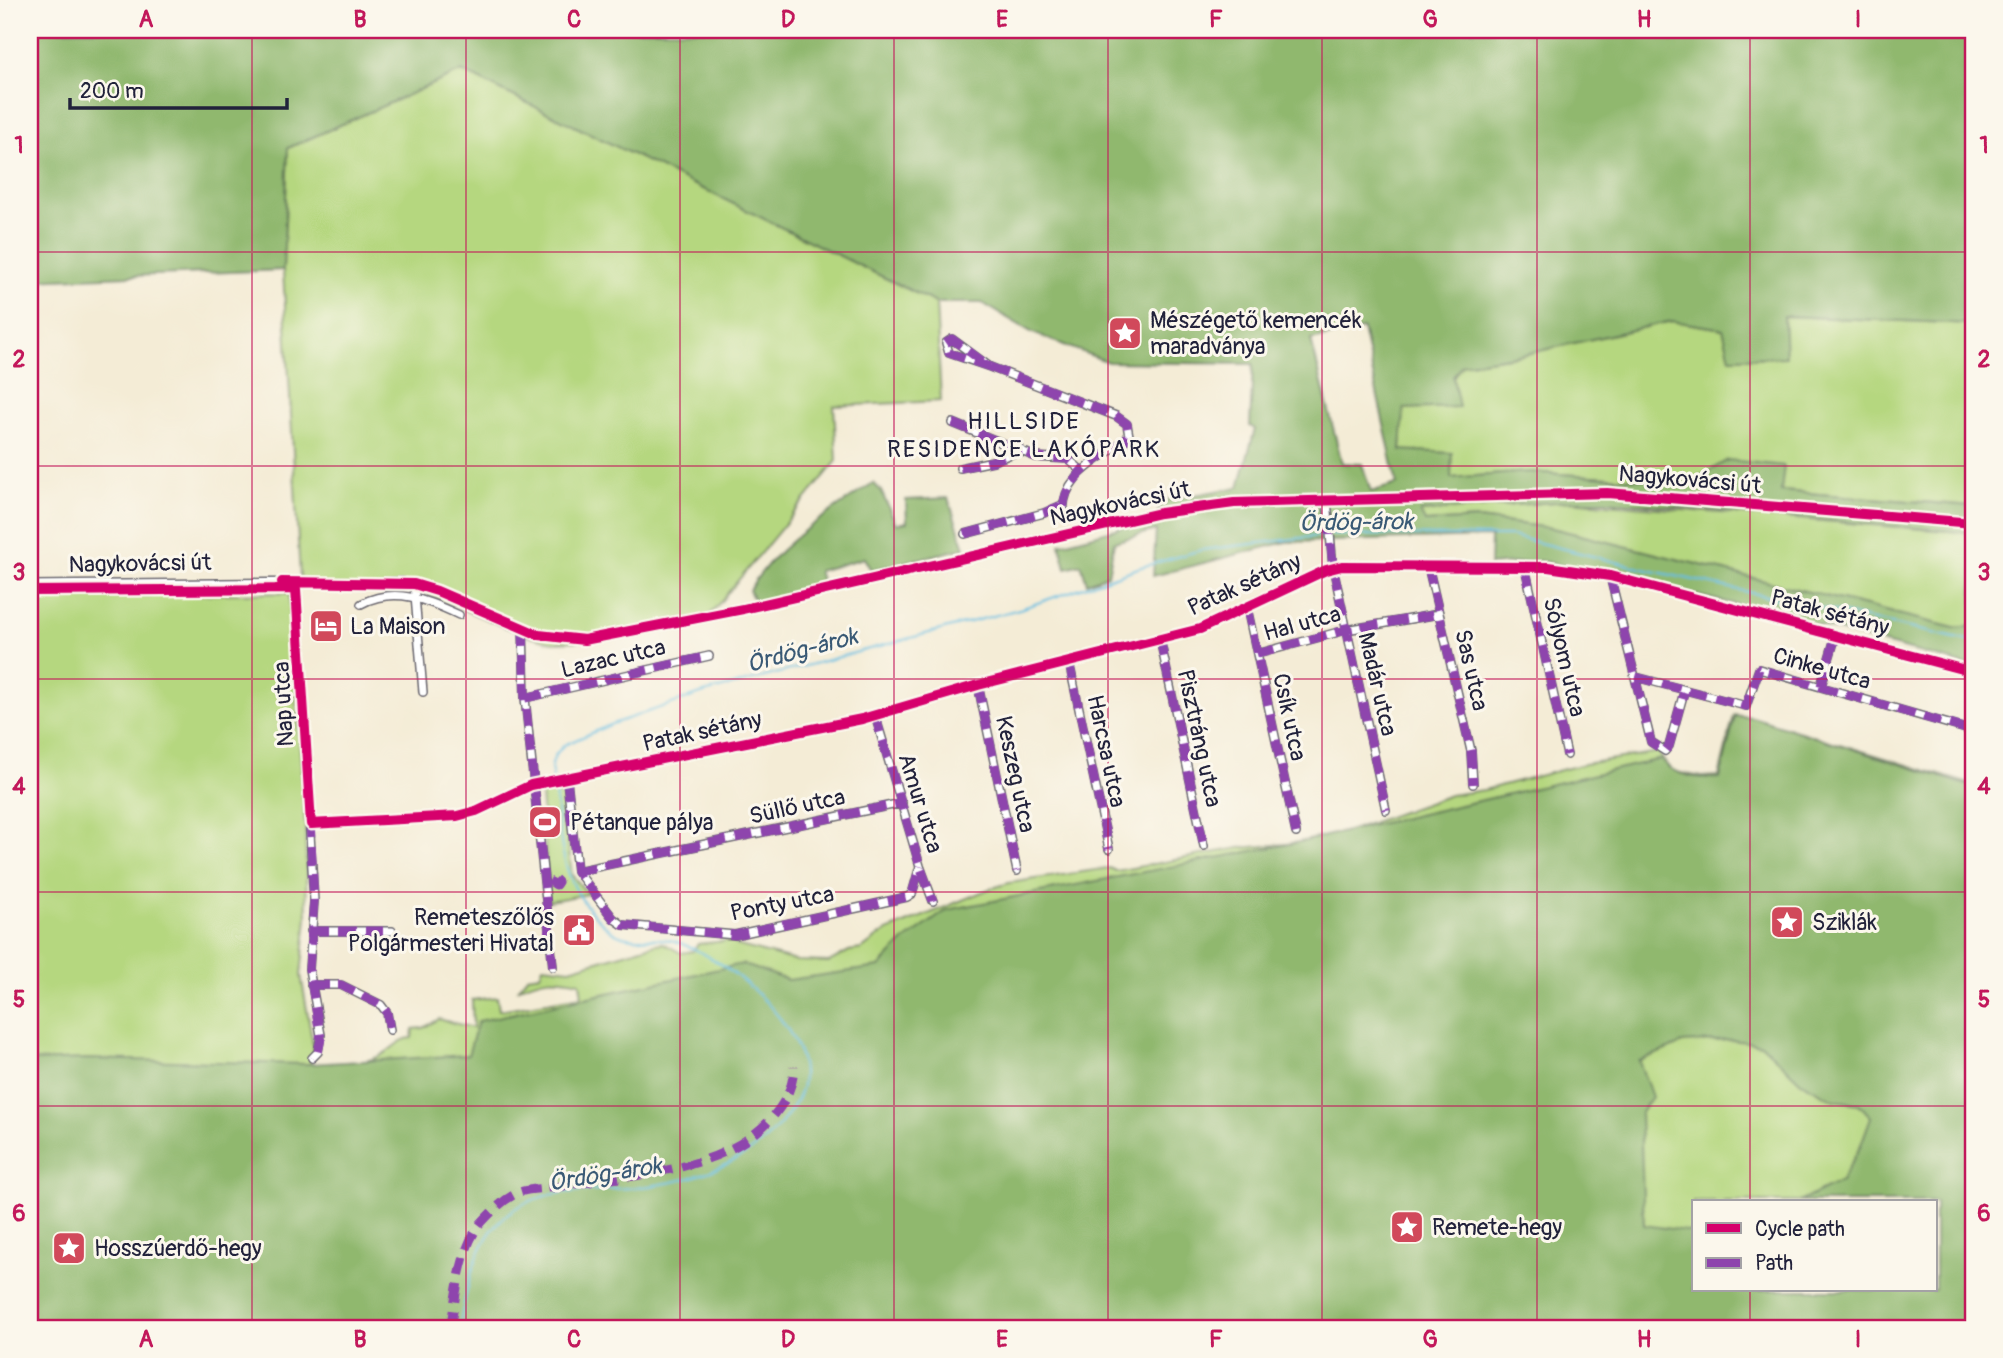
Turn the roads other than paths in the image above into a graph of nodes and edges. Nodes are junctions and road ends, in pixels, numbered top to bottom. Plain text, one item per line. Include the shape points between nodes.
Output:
1 (990, 367) junction
2 (953, 423) dead end
3 (1021, 450) junction
4 (960, 468) dead end
5 (1082, 471) junction
6 (1327, 500) junction
7 (1062, 505) junction
8 (1064, 518) dead end
9 (1973, 523) edge
10 (965, 534) dead end
11 (1428, 566) junction
12 (1333, 567) junction
13 (1525, 567) junction
14 (1610, 576) junction
15 (295, 582) junction
16 (414, 583) junction
17 (30, 585) edge
18 (415, 596) junction
19 (361, 604) dead end
20 (1247, 608) junction
21 (1439, 614) junction
22 (459, 615) dead end
23 (523, 628) junction
24 (1346, 630) junction
25 (1836, 635) junction
26 (1160, 639) junction
27 (1257, 654) junction
28 (709, 656) dead end
29 (1069, 662) junction
30 (1973, 672) edge
31 (1636, 677) junction
32 (978, 685) junction
33 (1821, 686) junction
34 (423, 692) dead end
35 (1684, 692) junction
36 (525, 698) junction
37 (875, 715) junction
38 (1973, 731) edge
39 (1567, 755) dead end
40 (567, 780) junction
41 (1472, 784) dead end
42 (537, 785) junction
43 (902, 803) junction
44 (1387, 810) dead end
45 (311, 824) junction
46 (1296, 833) dead end
47 (1204, 846) dead end
48 (1109, 849) dead end
49 (920, 866) junction
50 (577, 871) junction
51 (1017, 871) dead end
52 (933, 901) dead end
53 (311, 931) junction
54 (392, 931) dead end
55 (553, 967) dead end
56 (311, 985) junction
57 (390, 1030) dead end
58 (312, 1058) dead end

1 - 1 street via 952,339 946,343 949,353
1 - 5 street via 1127,424 1129,436
2 - 3 street
3 - 4 street
3 - 5 street via 1036,457 1068,459
5 - 7 street via 1070,484
6 - 9 street, Nagykovácsi út via 1607,493
6 - 12 street, Madár utca
6 - 23 street, Nagykovácsi út via 1234,503 1160,513 743,609 584,640 553,638
7 - 8 street
7 - 10 street
11 - 12 street, Patak sétány
11 - 13 street, Patak sétány
11 - 21 street, Sas utca
12 - 20 street, Patak sétány
12 - 24 street, Madár utca
13 - 14 street, Patak sétány
13 - 39 street, Sólyom utca
14 - 25 street, Patak sétány
14 - 31 street
15 - 16 street, Nagykovácsi út
15 - 17 street, Nagykovácsi út
15 - 45 street, Nap utca
16 - 18 street
16 - 23 street, Nagykovácsi út
18 - 19 street via 378,596
18 - 22 street
18 - 34 street
20 - 26 street, Patak sétány via 1207,627
20 - 27 street, Csík utca
21 - 24 street, Hal utca
21 - 41 street, Sas utca via 1471,751
23 - 36 street
24 - 27 street, Hal utca
24 - 44 street, Madár utca
25 - 30 street, Patak sétány
25 - 33 street
26 - 29 street, Patak sétány
26 - 47 street, Pisztráng utca
27 - 46 street, Csík utca
28 - 36 street, Lazac utca
29 - 32 street, Patak sétány
29 - 48 street, Harcsa utca
31 - 35 street, Cinke utca
31 - 35 street via 1651,742 1660,750 1667,749
32 - 37 street, Patak sétány
32 - 51 street, Keszeg utca
33 - 35 street, Cinke utca via 1759,669 1746,706
33 - 38 street, Cinke utca
36 - 42 street
37 - 40 street, Patak sétány
37 - 43 street, Amur utca
40 - 42 street, Patak sétány
40 - 50 street
42 - 45 street, Patak sétány via 457,816
42 - 55 street
43 - 49 street, Amur utca
43 - 50 street, Süllő utca
45 - 53 street, Nap utca
49 - 50 street, Ponty utca via 907,897 740,934 630,926 613,918
49 - 52 street, Amur utca
53 - 54 street
53 - 56 street, Nap utca
56 - 57 street via 341,985 381,1006
56 - 58 street, Nap utca via 321,1039

